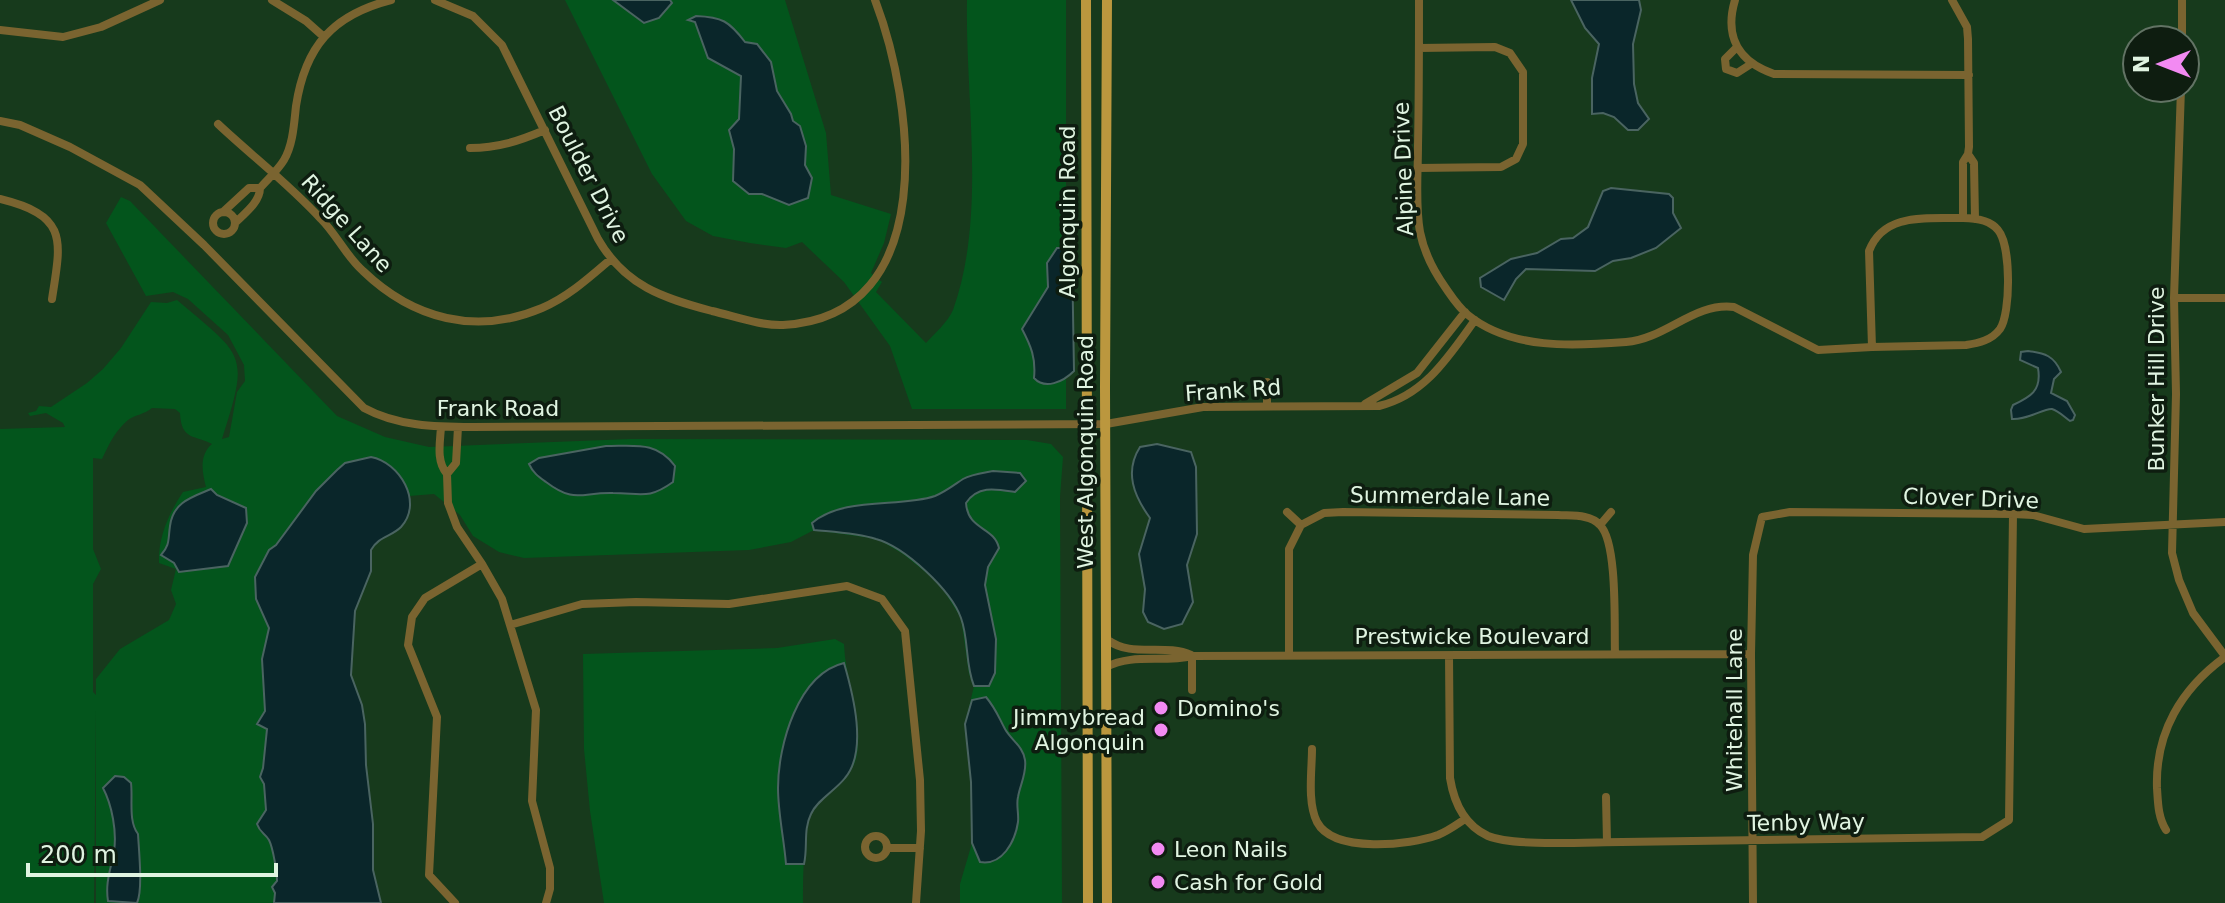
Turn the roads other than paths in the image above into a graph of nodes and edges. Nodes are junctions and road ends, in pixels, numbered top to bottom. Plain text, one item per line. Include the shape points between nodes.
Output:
1 (160, 0) edge
2 (272, 0) edge
3 (391, 0) edge
4 (435, 0) edge
5 (875, 0) edge
6 (1086, 0) edge
7 (1107, 0) edge
8 (1419, 0) edge
9 (1735, 0) edge
10 (1952, 0) edge
11 (2182, 0) edge
12 (2182, 24) edge
13 (0, 30) edge
14 (324, 37) junction
15 (1737, 47) junction
16 (1419, 48) junction
17 (1751, 64) junction
18 (1969, 75) junction
19 (2180, 104) edge
20 (0, 121) edge
21 (218, 124) dead end
22 (545, 130) junction
23 (470, 148) dead end
24 (1968, 154) junction
25 (1418, 168) junction
26 (274, 172) junction
27 (260, 188) junction
28 (0, 199) edge
29 (223, 212) junction
30 (1963, 218) junction
31 (1975, 219) junction
32 (235, 223) junction
33 (217, 231) junction
34 (204, 245) junction
35 (611, 259) junction
36 (2174, 298) junction
37 (2225, 298) edge
38 (52, 299) dead end
39 (1465, 312) junction
40 (1475, 320) junction
41 (1872, 347) junction
42 (1267, 382) dead end
43 (1267, 405) junction
44 (1364, 405) junction
45 (1088, 424) junction
46 (1106, 424) junction
47 (441, 427) junction
48 (458, 427) junction
49 (445, 472) junction
50 (1287, 512) dead end
51 (1611, 512) dead end
52 (2013, 514) junction
53 (1762, 517) joint
54 (2225, 522) edge
55 (1301, 525) junction
56 (1600, 525) junction
57 (2172, 526) junction
58 (482, 564) junction
59 (510, 625) junction
60 (1106, 632) junction
61 (1615, 654) junction
62 (1751, 654) junction
63 (1289, 655) junction
64 (1192, 656) junction
65 (1449, 656) junction
66 (2225, 657) edge
67 (1106, 667) junction
68 (1192, 690) dead end
69 (1312, 749) dead end
70 (1606, 797) dead end
71 (1465, 819) junction
72 (2166, 830) dead end
73 (1753, 841) junction
74 (1607, 842) junction
75 (888, 848) dead end
76 (920, 848) junction
77 (455, 903) edge
78 (546, 903) edge
79 (916, 903) edge
80 (1088, 903) edge
81 (1107, 903) edge
82 (1753, 903) edge

1 - 13 street via 101,27 63,37
2 - 14 street
3 - 14 street via 352,13
4 - 22 street, Boulder Drive via 473,16 498,39
5 - 35 street, Boulder Drive via 897,74 904,159 894,243 864,293 827,317 780,325 668,300
6 - 45 main road, Algonquin Road
7 - 46 main road, West Algonquin Road
8 - 16 street, Alpine Drive
9 - 15 street via 1731,18
10 - 18 street via 1967,27
11 - 12 street
14 - 26 street via 304,70 289,149
15 - 17 street
15 - 17 street via 1725,59 1726,69 1737,73
16 - 25 street, Alpine Drive
16 - 25 street via 1495,47 1510,53 1523,72 1523,144 1516,159 1501,167
17 - 18 street via 1786,76
18 - 24 street
19 - 36 street, Bunker Hill Drive
20 - 34 street, Frank Road via 70,147 140,185
21 - 26 street, Ridge Lane
22 - 23 street via 492,148
22 - 35 street, Boulder Drive
24 - 30 street via 1963,162
24 - 31 street via 1974,163
25 - 39 street, Alpine Drive via 1423,244 1436,275
26 - 27 street
26 - 35 street, Ridge Lane via 324,221 360,269 390,295 427,314 470,321 506,319 571,292
27 - 29 street via 249,188
27 - 32 street via 260,195
28 - 38 street via 37,211 54,228 60,249
29 - 32 street
29 - 33 street via 214,219
30 - 31 street
30 - 41 street via 1895,222 1874,238 1869,251
31 - 41 street via 1990,223 2004,240 2007,315 1994,335 1966,345
32 - 33 street via 229,233
33 - 34 street
34 - 47 street, Frank Road via 364,408 384,419
36 - 37 street
36 - 57 street, Bunker Hill Drive
39 - 40 street, Alpine Drive
39 - 44 street via 1417,373
40 - 41 street, Alpine Drive via 1503,334 1545,344 1636,342 1718,305 1734,307 1818,350
40 - 44 street, Frank Rd via 1430,378 1389,403
42 - 43 street
43 - 44 street, Frank Rd
43 - 46 street, Frank Rd via 1203,407
45 - 46 street, Frank Road
45 - 48 street, Frank Road
45 - 80 main road, Algonquin Road
46 - 60 main road, West Algonquin Road
47 - 48 street, Frank Road
47 - 49 street
48 - 49 street via 456,463
49 - 58 street via 457,527
50 - 55 street
51 - 56 street
52 - 53 street, Clover Drive via 1790,512
52 - 57 street, Clover Drive via 2084,529
52 - 73 street, Tenby Way via 2009,820 1982,837
53 - 62 street, Whitehall Lane via 1753,555
54 - 57 street, Clover Drive
55 - 56 street, Summerdale Lane via 1324,513 1343,512 1558,515 1584,517
55 - 63 street via 1289,549
56 - 61 street via 1612,555
57 - 66 street, Bunker Hill Drive via 2179,580 2197,620
58 - 59 street
58 - 77 street via 425,598 412,617 408,645 437,717 429,875
59 - 76 street via 582,604 729,604 847,586 882,599 905,631 920,780
59 - 78 street via 536,710 532,801 550,868
60 - 64 street, Prestwicke Boulevard via 1108,640 1125,648 1180,650
60 - 67 main road, West Algonquin Road
61 - 62 street, Prestwicke Boulevard
61 - 65 street, Prestwicke Boulevard
62 - 73 street, Whitehall Lane
63 - 64 street, Prestwicke Boulevard
63 - 65 street, Prestwicke Boulevard
64 - 67 street, Prestwicke Boulevard via 1125,659
64 - 68 street
65 - 71 street via 1450,778
66 - 72 street via 2189,689 2163,735 2157,784
67 - 81 main road, West Algonquin Road
69 - 71 street via 1315,818 1333,838 1415,842
70 - 74 street
71 - 74 street, Tenby Way via 1482,833 1503,840
73 - 74 street, Tenby Way
73 - 82 street, Whitehall Lane
75 - 76 street
76 - 79 street

